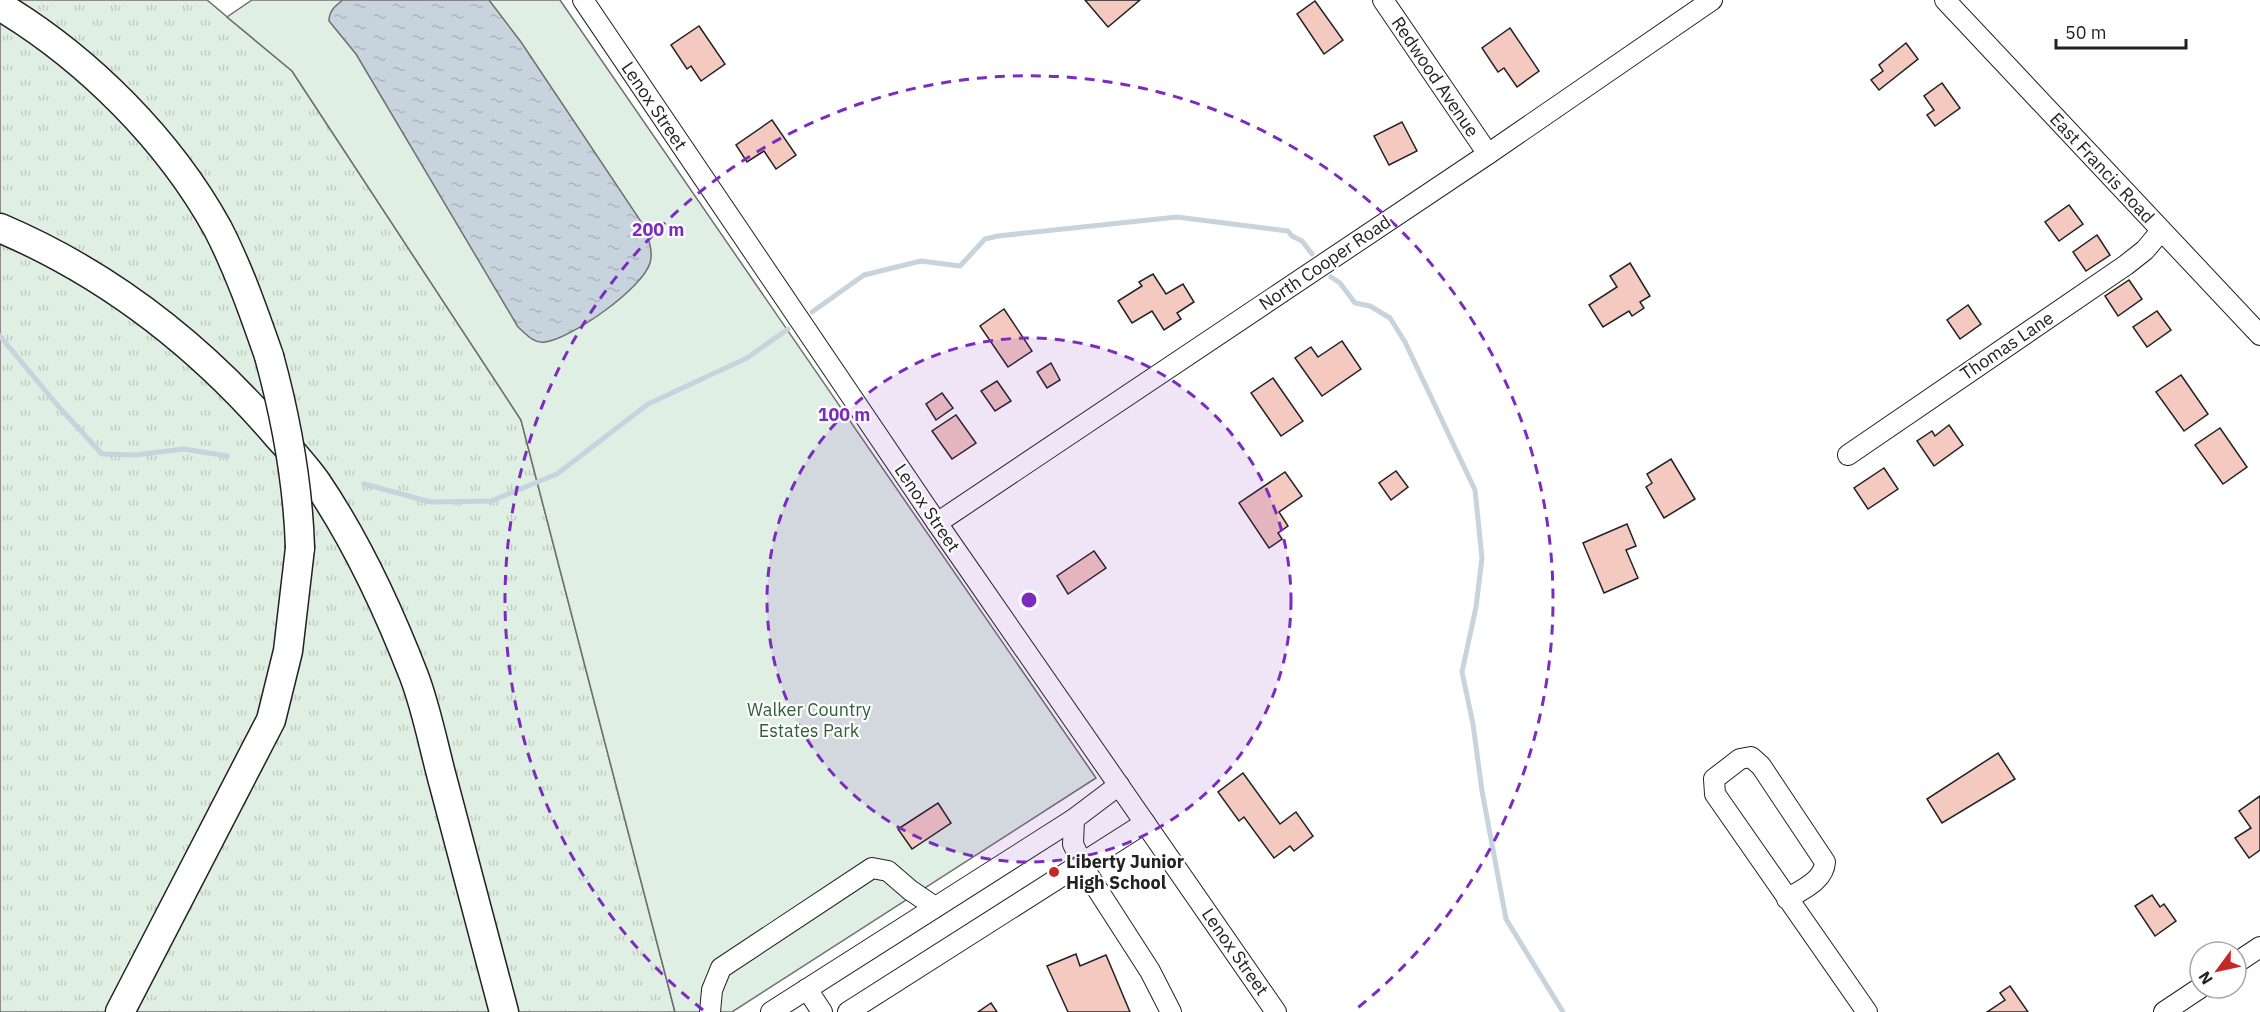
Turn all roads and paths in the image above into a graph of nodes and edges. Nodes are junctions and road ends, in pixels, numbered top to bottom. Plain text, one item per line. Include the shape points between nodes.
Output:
1 (583, 0) edge
2 (1383, 0) edge
3 (1712, 0) edge
4 (1956, 4) edge
5 (0, 6) edge
6 (1488, 154) junction
7 (0, 228) edge
8 (2161, 231) junction
9 (2260, 335) edge
10 (1848, 455) dead end
11 (937, 523) junction
12 (1119, 785) junction
13 (1074, 819) junction
14 (1146, 823) junction
15 (1082, 863) junction
16 (1787, 899) junction
17 (935, 908) junction
18 (807, 989) junction
19 (2188, 996) edge
20 (120, 1012) edge
21 (504, 1012) edge
22 (710, 1012) edge
23 (771, 1012) edge
24 (822, 1012) edge
25 (848, 1012) edge
26 (1171, 1012) edge
27 (1276, 1012) edge
28 (1867, 1012) edge
29 (2164, 1012) edge

1 - 11 street, Lenox Street
2 - 6 street, Redwood Avenue
3 - 6 street, North Cooper Road
4 - 8 street, East Francis Road
5 - 20 highway, bridge via 65,50 114,96 164,149 217,228 248,294 269,356 283,408 295,491 300,548 288,651 270,720
6 - 11 street, North Cooper Road
7 - 21 highway via 71,262 158,320 254,408 316,482 373,581 415,678
8 - 9 street, East Francis Road
8 - 10 street, Thomas Lane via 2126,265
11 - 12 street, Lenox Street
12 - 13 street
12 - 14 street, Lenox Street
13 - 15 street via 1073,844
13 - 17 street
14 - 15 street
14 - 27 street, Lenox Street
15 - 25 street
15 - 26 street
16 - 16 street via 1715,794 1714,779 1740,759 1751,757 1761,766 1825,862 1820,877
16 - 28 street
17 - 18 street
17 - 22 street via 888,871 872,868 721,968 712,990
18 - 23 street
18 - 24 street
19 - 29 street

